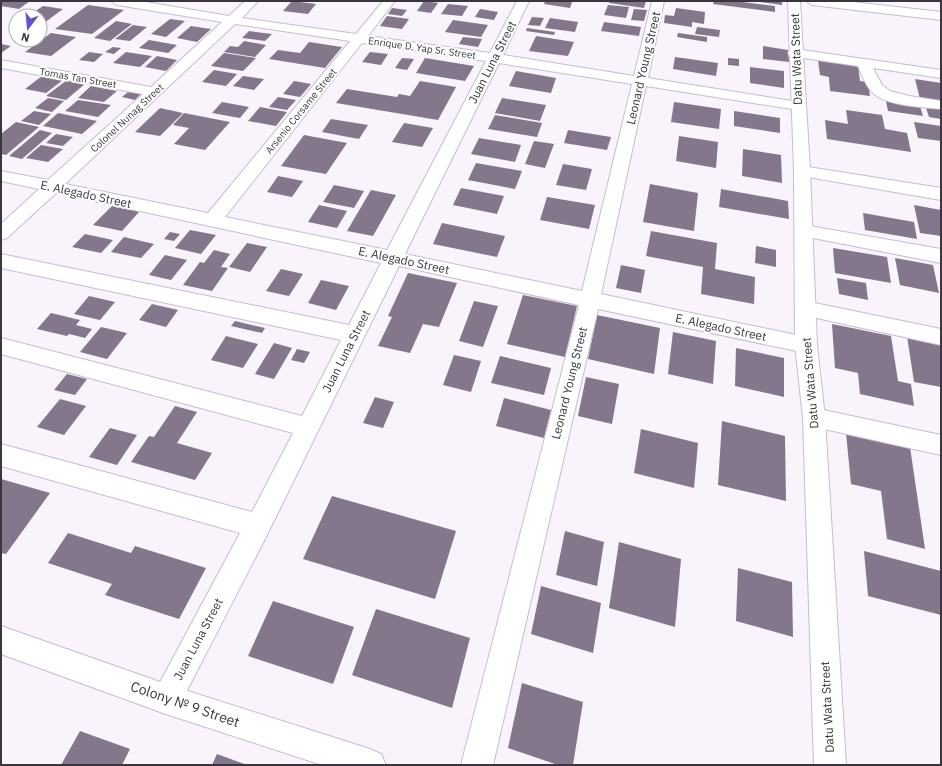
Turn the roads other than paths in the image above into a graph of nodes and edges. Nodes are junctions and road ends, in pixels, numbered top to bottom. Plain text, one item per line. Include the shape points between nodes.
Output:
1 (117, 1) edge
2 (252, 1) edge
3 (389, 1) edge
4 (523, 1) edge
5 (658, 1) edge
6 (794, 1) edge
7 (812, 1) edge
8 (941, 16) edge
9 (232, 20) junction
10 (359, 39) junction
11 (795, 53) junction
12 (494, 58) junction
13 (1, 64) edge
14 (864, 64) junction
15 (941, 74) edge
16 (641, 81) junction
17 (156, 92) junction
18 (941, 105) edge
19 (798, 106) junction
20 (802, 171) junction
21 (1, 176) edge
22 (52, 187) junction
23 (941, 194) edge
24 (212, 221) junction
25 (804, 231) junction
26 (1, 234) edge
27 (941, 256) edge
28 (392, 258) junction
29 (1, 261) edge
30 (590, 299) junction
31 (805, 309) junction
32 (356, 335) junction
33 (941, 337) edge
34 (806, 345) junction
35 (1, 346) edge
36 (814, 418) junction
37 (307, 427) junction
38 (941, 445) edge
39 (1, 455) edge
40 (258, 526) junction
41 (1, 640) edge
42 (166, 699) junction
43 (370, 765) edge
44 (477, 765) edge
45 (830, 765) edge

1 - 9 street, Enrique D. Yap Sr. Street
2 - 9 street, Colonel Nunag Street
3 - 10 street, Arsenio Corsame Street
4 - 12 street, Juan Luna Street
5 - 16 street, Leonard Young Street
6 - 11 street, Datu Wata Street
7 - 8 street
9 - 10 street, Enrique D. Yap Sr. Street
9 - 17 street, Colonel Nunag Street
10 - 12 street, Enrique D. Yap Sr. Street
10 - 24 street, Arsenio Corsame Street
11 - 14 street
11 - 19 street, Datu Wata Street
12 - 16 street, Enrique D. Yap Sr. Street
12 - 28 street, Juan Luna Street
13 - 17 street, Tomas Tan Street
14 - 15 street
14 - 18 street via 880,92
16 - 19 street, Enrique D. Yap Sr. Street
16 - 30 street, Leonard Young Street
17 - 22 street, Colonel Nunag Street
19 - 20 street, Datu Wata Street
20 - 23 street
20 - 25 street, Datu Wata Street
21 - 22 street, E. Alegado Street
22 - 24 street, E. Alegado Street
22 - 26 street, Colonel Nunag Street
24 - 28 street, E. Alegado Street
25 - 27 street
25 - 31 street, Datu Wata Street
28 - 30 street, E. Alegado Street
28 - 32 street, Juan Luna Street
29 - 32 street
30 - 34 street, E. Alegado Street
30 - 44 street, Leonard Young Street
31 - 33 street
31 - 34 street, Datu Wata Street
32 - 37 street, Juan Luna Street
34 - 36 street, Datu Wata Street
35 - 37 street
36 - 38 street
36 - 45 street, Datu Wata Street
37 - 40 street, Juan Luna Street
39 - 40 street
40 - 42 street, Juan Luna Street
41 - 42 street, Colony № 9 Street
42 - 43 street, Colony № 9 Street

